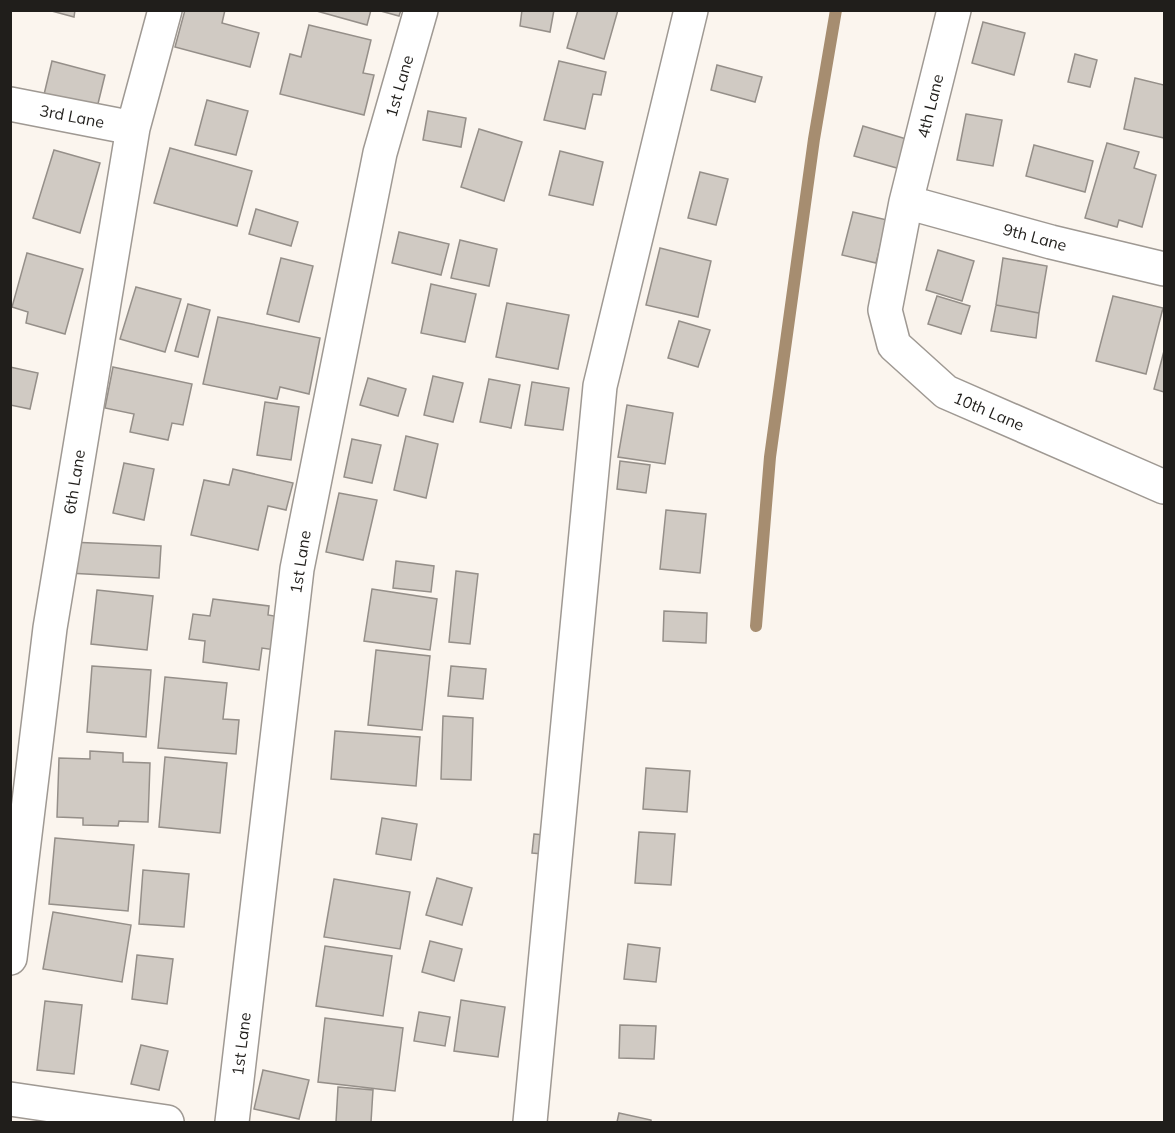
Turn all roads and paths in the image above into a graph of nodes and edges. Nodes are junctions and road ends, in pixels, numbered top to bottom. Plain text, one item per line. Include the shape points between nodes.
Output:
1 (165, 10) edge
2 (421, 10) edge
3 (691, 10) edge
4 (954, 10) edge
5 (10, 104) edge
6 (133, 128) junction
7 (906, 202) junction
8 (1164, 269) edge
9 (1164, 487) edge
10 (10, 958) edge
11 (10, 1099) edge
12 (166, 1122) edge
13 (232, 1122) edge
14 (530, 1122) edge

1 - 6 street, 6th Lane
2 - 13 street, 1st Lane via 380,153 297,569
3 - 14 street via 600,386
4 - 7 street, 4th Lane
5 - 6 street, 3rd Lane
6 - 10 street, 6th Lane via 50,628
7 - 8 street, 9th Lane
7 - 9 street, 10th Lane via 885,310 894,345 946,392
11 - 12 street

